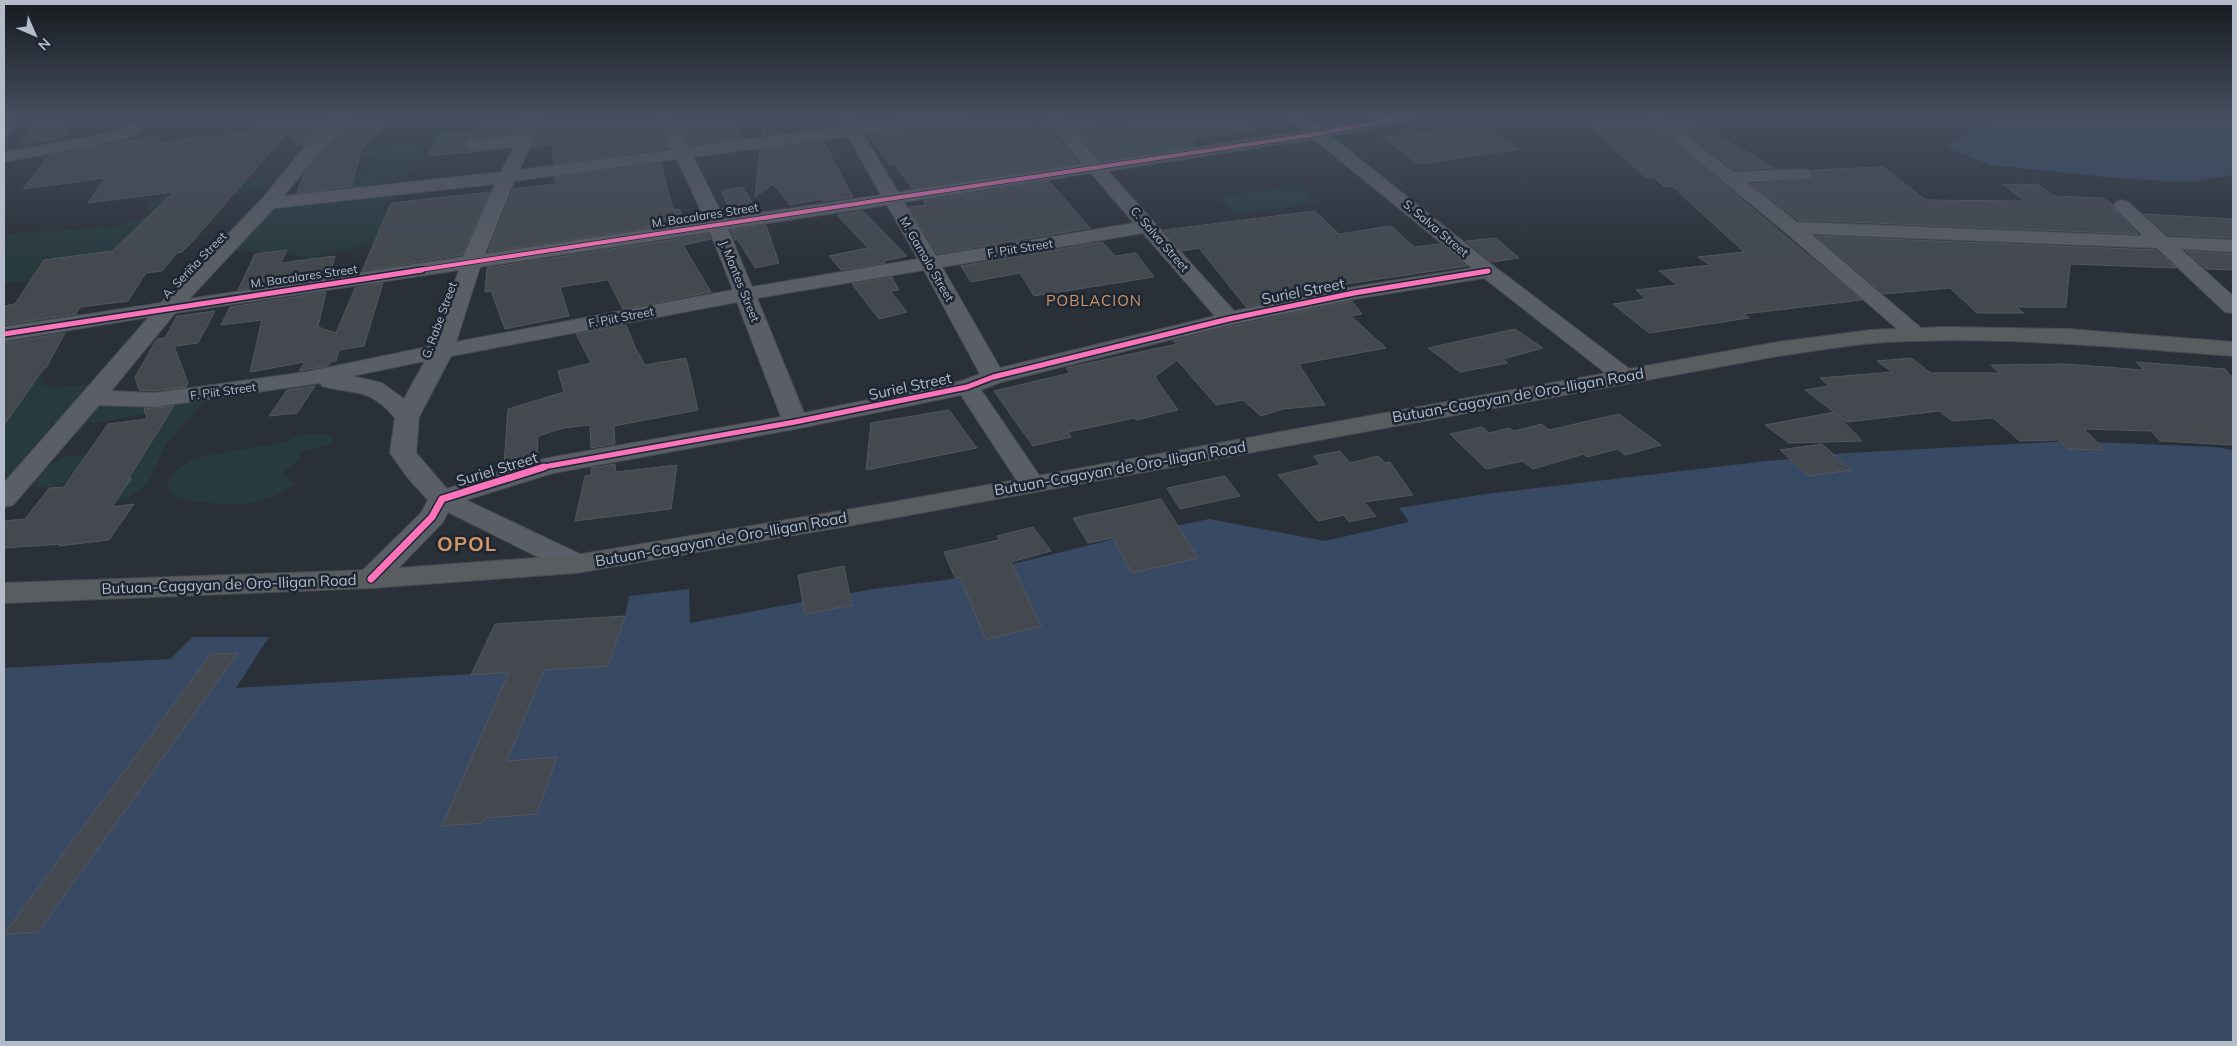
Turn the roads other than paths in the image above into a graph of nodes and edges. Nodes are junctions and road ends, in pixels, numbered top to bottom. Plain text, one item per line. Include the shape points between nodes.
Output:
1 (299, 165) edge
2 (513, 165) edge
3 (599, 165) edge
4 (687, 165) edge
5 (873, 165) edge
6 (1103, 165) edge
7 (1356, 165) edge
8 (1713, 165) edge
9 (1095, 166) junction
10 (1803, 174) dead end
11 (507, 177) junction
12 (1729, 178) junction
13 (891, 197) junction
14 (268, 203) junction
15 (2122, 206) dead end
16 (717, 224) junction
17 (1148, 226) junction
18 (1792, 228) junction
19 (2162, 242) junction
20 (2233, 246) edge
21 (471, 263) junction
22 (930, 263) junction
23 (1488, 271) junction
24 (2212, 287) junction
25 (2233, 288) edge
26 (746, 294) junction
27 (2233, 307) edge
28 (168, 308) junction
29 (1229, 319) junction
30 (4, 334) edge
31 (1917, 334) junction
32 (2233, 349) edge
33 (442, 351) junction
34 (1624, 376) junction
35 (993, 377) junction
36 (306, 379) junction
37 (967, 387) junction
38 (93, 398) junction
39 (407, 418) junction
40 (795, 422) junction
41 (1032, 484) junction
42 (4, 499) edge
43 (442, 499) junction
44 (576, 564) junction
45 (371, 579) junction
46 (4, 593) edge

1 - 14 street, A. Seriña Street
2 - 11 street, G. Rabe Street
3 - 11 street
4 - 16 street, J. Montes Street
5 - 13 street, M. Gamolo Street
6 - 9 street, M. Bacalares Street
7 - 23 street, S. Salva Street
8 - 12 street
9 - 13 street, M. Bacalares Street
9 - 17 street, C. Salva Street
10 - 12 street
11 - 14 street
11 - 21 street, G. Rabe Street
12 - 18 street
13 - 16 street, M. Bacalares Street
13 - 22 street, M. Gamolo Street
14 - 28 street, A. Seriña Street
15 - 19 street
16 - 21 street, M. Bacalares Street
16 - 26 street, J. Montes Street
17 - 22 street, F. Piit Street
17 - 29 street, C. Salva Street
18 - 19 street
18 - 31 street
19 - 20 street
19 - 24 street
21 - 28 street, M. Bacalares Street
21 - 33 street, G. Rabe Street
22 - 26 street, F. Piit Street
22 - 35 street, M. Gamolo Street
23 - 29 street, Suriel Street via 1354,293
23 - 34 street, S. Salva Street
24 - 25 street
24 - 27 street
26 - 33 street, F. Piit Street
26 - 40 street, J. Montes Street
28 - 30 street, M. Bacalares Street
28 - 38 street, A. Seriña Street
29 - 35 street, Suriel Street
31 - 32 highway, Butuan-Cagayan de Oro-Iligan Road via 2070,336
31 - 34 highway, Butuan-Cagayan de Oro-Iligan Road via 1778,349
33 - 36 street, F. Piit Street
33 - 39 street, G. Rabe Street
34 - 41 highway, Butuan-Cagayan de Oro-Iligan Road
35 - 37 street, Suriel Street
36 - 38 street, F. Piit Street via 154,400
36 - 39 street via 374,387 392,398
37 - 40 street, Suriel Street
37 - 41 street
38 - 42 street, A. Seriña Street
39 - 43 street, G. Rabe Street via 403,453
40 - 43 street, Suriel Street via 553,465
41 - 44 highway, Butuan-Cagayan de Oro-Iligan Road
43 - 44 street, G. Rabe Street
43 - 45 street, Suriel Street via 432,517
44 - 45 highway, Butuan-Cagayan de Oro-Iligan Road
45 - 46 highway, Butuan-Cagayan de Oro-Iligan Road

